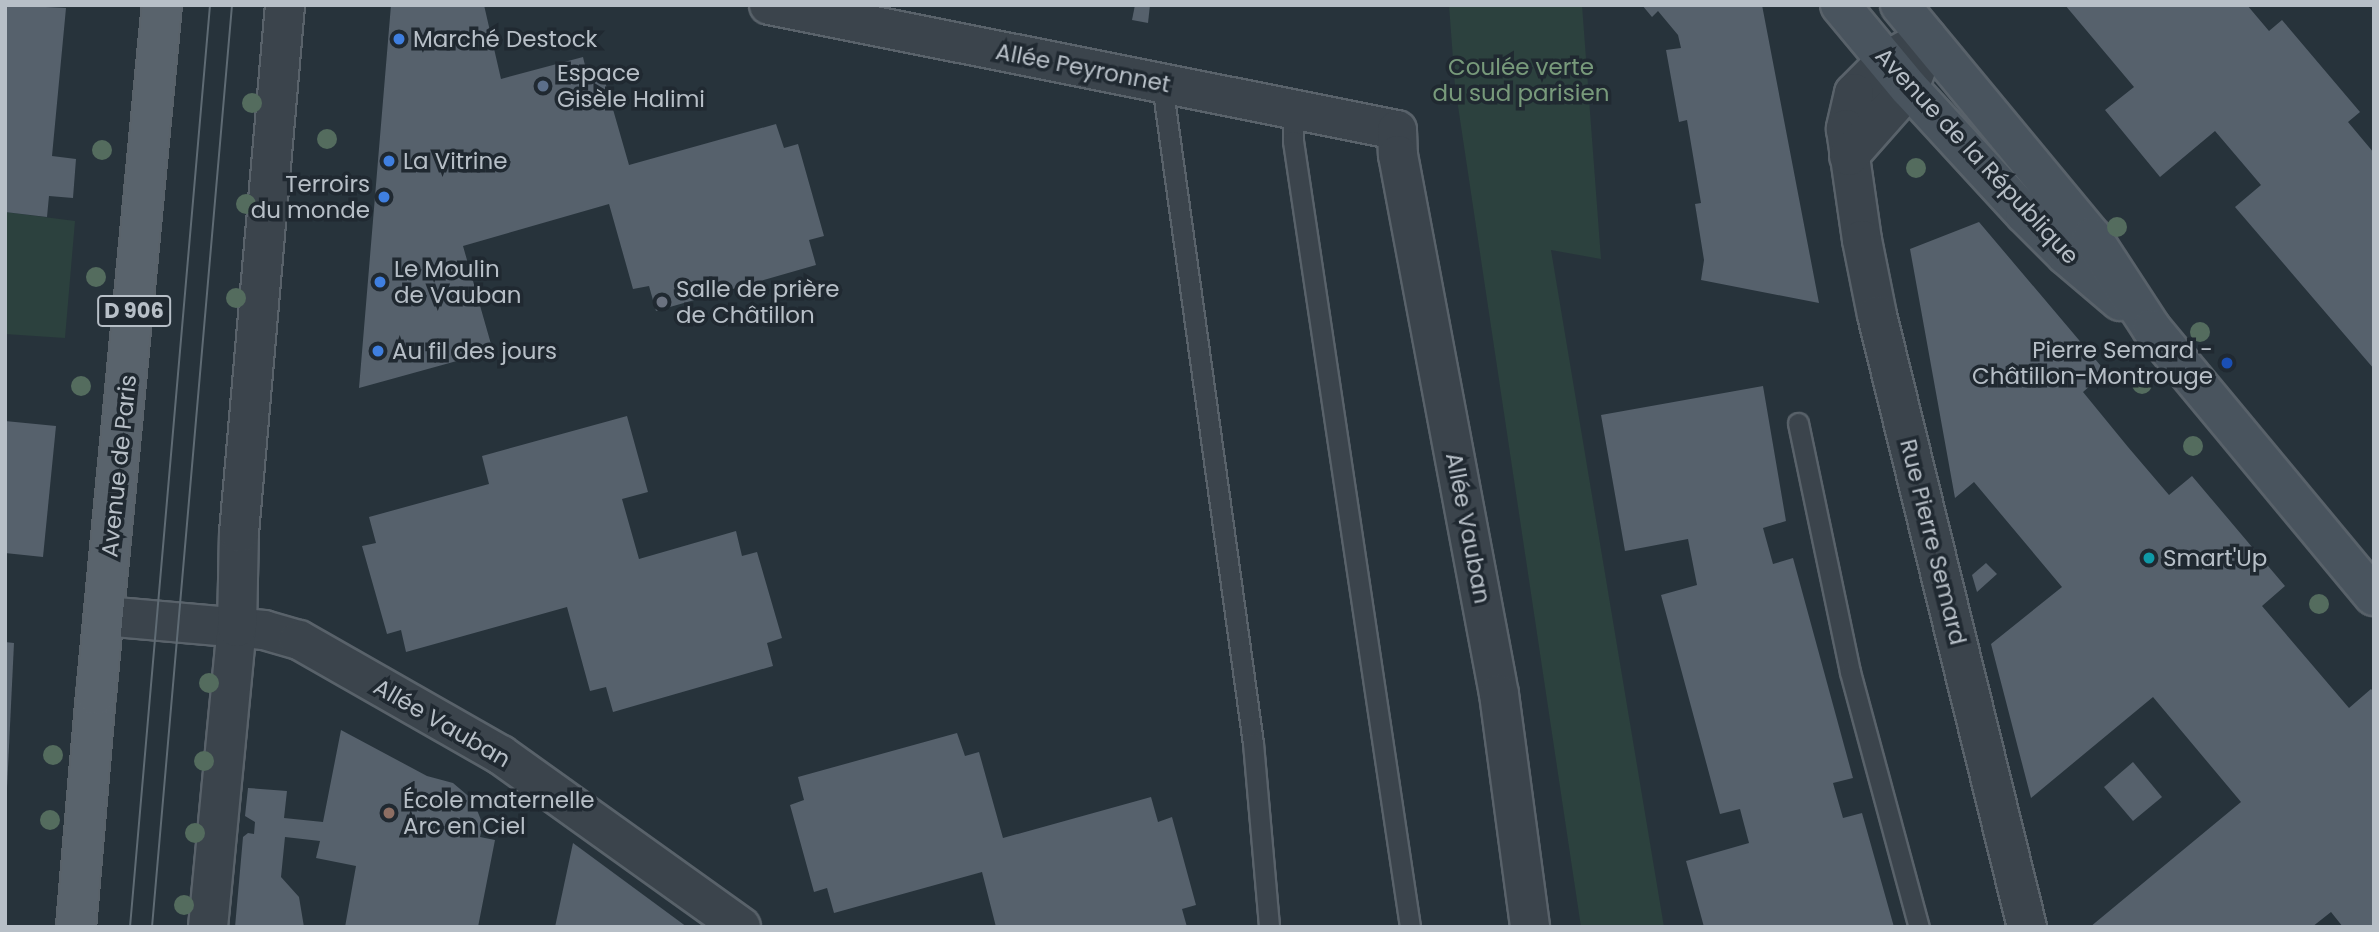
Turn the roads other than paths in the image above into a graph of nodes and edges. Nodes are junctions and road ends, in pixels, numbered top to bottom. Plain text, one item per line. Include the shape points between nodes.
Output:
1 (162, 5) edge
2 (285, 5) edge
3 (769, 5) edge
4 (1840, 5) edge
5 (1900, 5) edge
6 (1927, 38) junction
7 (1898, 74) junction
8 (1162, 84) junction
9 (1293, 111) junction
10 (1396, 130) joint
11 (2152, 329) junction
12 (1798, 423) dead end
13 (2374, 596) edge
14 (104, 616) junction
15 (237, 627) junction
16 (76, 927) edge
17 (208, 927) edge
18 (741, 927) edge
19 (1269, 927) edge
20 (1410, 927) edge
21 (1530, 927) edge
22 (1919, 927) edge
23 (2027, 927) edge

1 - 14 main road, Avenue de Paris / D 906
2 - 15 street via 240,521
3 - 8 street, Allée Peyronnet
4 - 7 main road, Avenue de la République
5 - 6 main road, Avenue de la République
6 - 7 street, Rue Pierre Semard
6 - 11 main road, Avenue de la République via 2092,237
7 - 11 main road, Avenue de la République via 2066,255
7 - 23 street, Rue Pierre Semard via 1854,93 1846,129 1849,156 1877,315
8 - 9 street, Allée Peyronnet
8 - 19 lane via 1252,743
9 - 10 street, Allée Peyronnet
9 - 20 lane via 1293,141
10 - 21 street, Allée Vauban via 1499,694
11 - 13 main road, Avenue de la République
12 - 22 lane via 1850,672
14 - 15 street, Allée Vauban
14 - 16 main road, Avenue de Paris / D 906
15 - 17 street
15 - 18 street, Allée Vauban via 299,640 500,755

